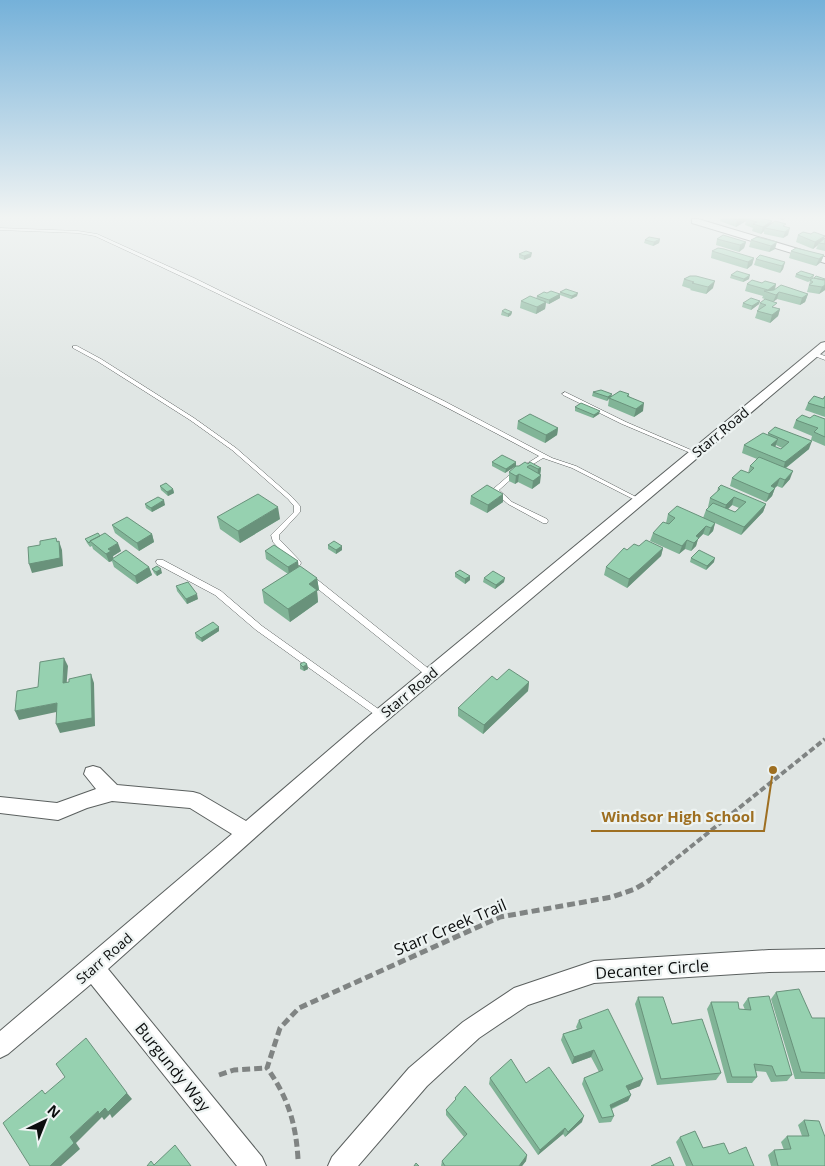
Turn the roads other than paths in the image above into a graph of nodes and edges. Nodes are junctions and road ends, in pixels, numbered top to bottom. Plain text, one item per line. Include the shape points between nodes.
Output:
1 (178, 272) edge
2 (75, 347) dead end
3 (821, 352) edge
4 (565, 394) dead end
5 (695, 453) junction
6 (544, 455) junction
7 (639, 500) junction
8 (545, 521) dead end
9 (160, 562) dead end
10 (431, 675) junction
11 (382, 715) junction
12 (92, 774) dead end
13 (112, 793) junction
14 (0, 805) edge
15 (248, 833) junction
16 (825, 960) edge
17 (93, 968) junction
18 (0, 1046) edge
19 (253, 1166) edge
20 (341, 1166) edge

1 - 6 lane
2 - 10 lane via 192,419 234,449 290,498 297,506 297,512 275,535 276,540 309,577
3 - 5 street, Starr Road
4 - 5 lane
5 - 7 street, Starr Road
6 - 7 lane
6 - 8 lane via 495,490 510,503
7 - 10 street, Starr Road
9 - 11 lane via 218,593 259,628
10 - 11 street, Starr Road
11 - 15 street, Starr Road
12 - 13 street
13 - 14 street via 58,812
13 - 15 street via 193,800
15 - 17 street, Starr Road
16 - 20 street, Decanter Circle via 594,972 522,996 471,1030 418,1077
17 - 18 street, Starr Road
17 - 19 street, Burgundy Way

